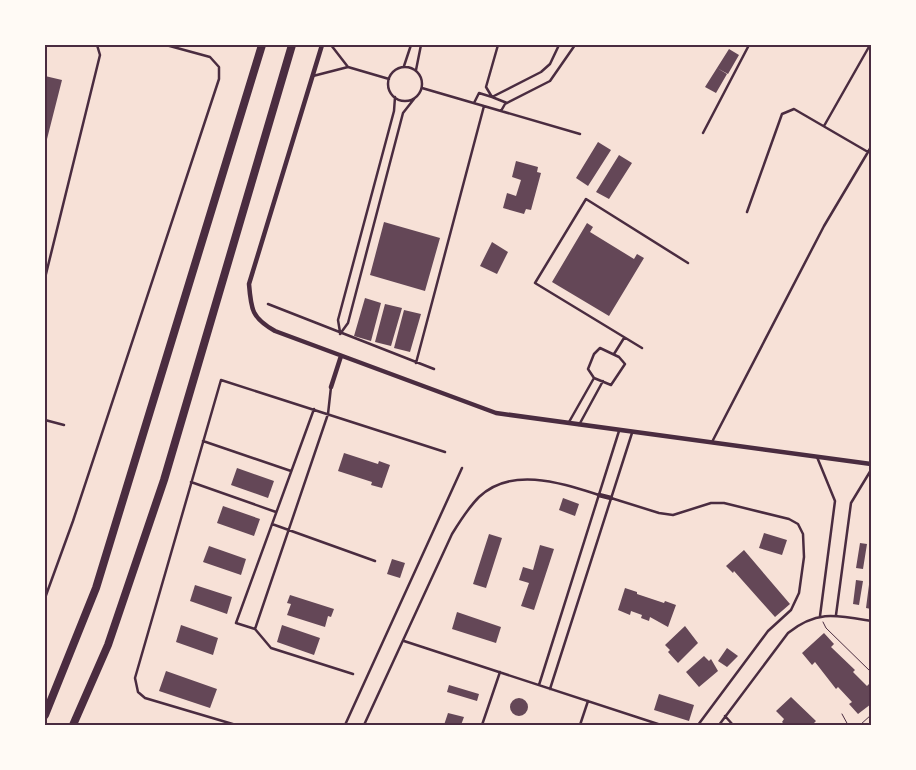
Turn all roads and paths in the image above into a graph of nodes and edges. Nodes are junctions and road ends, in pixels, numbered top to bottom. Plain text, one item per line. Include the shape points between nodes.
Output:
1 (97, 45) edge
2 (166, 45) edge
3 (262, 45) edge
4 (292, 45) edge
5 (322, 45) edge
6 (330, 45) edge
7 (411, 45) edge
8 (421, 45) edge
9 (498, 45) edge
10 (559, 45) edge
11 (575, 45) edge
12 (749, 45) edge
13 (870, 45) edge
14 (404, 66) junction
15 (348, 67) junction
16 (416, 70) junction
17 (312, 76) junction
18 (389, 79) junction
19 (422, 88) junction
20 (394, 97) junction
21 (492, 97) junction
22 (414, 99) junction
23 (474, 103) junction
24 (507, 103) junction
25 (484, 106) junction
26 (501, 111) junction
27 (824, 126) junction
28 (702, 133) dead end
29 (580, 134) dead end
30 (871, 147) edge
31 (868, 152) junction
32 (747, 212) dead end
33 (688, 263) dead end
34 (45, 278) edge
35 (268, 304) dead end
36 (340, 334) junction
37 (624, 338) junction
38 (642, 348) dead end
39 (614, 354) junction
40 (341, 356) junction
41 (416, 362) junction
42 (434, 369) dead end
43 (594, 378) junction
44 (603, 381) junction
45 (331, 387) joint
46 (314, 410) junction
47 (328, 414) junction
48 (45, 420) edge
49 (64, 425) dead end
50 (568, 425) junction
51 (579, 426) junction
52 (620, 431) junction
53 (632, 433) junction
54 (203, 442) junction
55 (711, 443) junction
56 (445, 452) dead end
57 (817, 457) junction
58 (871, 464) edge
59 (462, 468) dead end
60 (871, 470) edge
61 (291, 471) junction
62 (191, 482) junction
63 (599, 495) junction
64 (610, 498) junction
65 (276, 512) junction
66 (272, 524) junction
67 (289, 530) junction
68 (375, 561) dead end
69 (45, 598) edge
70 (836, 615) junction
71 (820, 616) junction
72 (871, 621) edge
73 (255, 629) junction
74 (403, 640) junction
75 (500, 672) junction
76 (871, 672) edge
77 (353, 674) dead end
78 (539, 685) junction
79 (550, 689) junction
80 (588, 701) junction
81 (842, 714) dead end
82 (871, 714) edge
83 (45, 715) edge
84 (725, 716) junction
85 (73, 725) edge
86 (236, 725) edge
87 (345, 725) edge
88 (364, 725) edge
89 (482, 725) edge
90 (580, 725) edge
91 (661, 725) edge
92 (698, 725) edge
93 (719, 725) edge
94 (734, 725) edge
95 (848, 725) edge
96 (860, 725) edge

1 - 34 lane via 100,56
2 - 69 lane via 210,57 219,67 219,79
3 - 83 highway via 96,588
4 - 85 highway via 164,480 108,646
5 - 17 street
6 - 15 lane
7 - 14 lane
8 - 16 lane
9 - 21 lane via 486,87
10 - 21 lane via 550,64 541,72
11 - 24 lane via 550,81
12 - 28 lane
13 - 27 lane
14 - 16 lane
14 - 18 lane via 392,73
15 - 17 lane
15 - 18 lane
16 - 19 lane via 423,82
17 - 40 street via 249,284 250,305 258,321 275,331
18 - 20 lane via 388,85
19 - 22 lane
19 - 23 lane
20 - 22 lane via 407,101
20 - 36 lane via 394,111 338,320
21 - 23 lane via 479,93
21 - 24 lane
22 - 36 lane via 403,113 348,323
23 - 25 lane
24 - 26 lane
25 - 26 lane
25 - 41 lane
26 - 29 lane
27 - 31 lane
27 - 32 lane via 794,109 782,114
30 - 31 lane
31 - 55 lane via 824,226
33 - 37 lane via 586,199 535,283
35 - 36 lane
36 - 41 lane
37 - 38 lane
37 - 39 lane
39 - 43 lane via 600,348 594,354 588,369
39 - 44 lane via 625,364 623,369 611,384
40 - 45 street
40 - 50 street via 496,414
41 - 42 lane
43 - 44 lane
43 - 50 lane
44 - 51 lane
45 - 47 lane
46 - 47 lane
46 - 54 lane via 221,380
46 - 61 lane
47 - 56 lane
47 - 67 lane
48 - 49 lane
50 - 51 street
51 - 52 street
52 - 53 street
52 - 63 lane
53 - 55 street
53 - 64 lane
54 - 61 lane
54 - 62 lane
55 - 57 street
57 - 58 street
57 - 71 lane via 835,501
59 - 87 lane
60 - 70 lane via 851,503
61 - 65 lane
62 - 65 lane
62 - 86 lane via 135,678 138,692 145,698
63 - 64 street
63 - 74 lane via 562,483 517,480 496,485 480,496 452,534
63 - 78 lane
64 - 79 lane
64 - 92 lane via 673,515 711,503 724,503 789,519 798,524 803,534 804,557 799,593 791,610 768,631
65 - 66 lane
66 - 67 lane
66 - 73 lane via 236,623
67 - 68 lane
67 - 73 lane
70 - 71 lane
70 - 72 lane
71 - 76 path via 826,628
71 - 84 lane via 802,621 788,633
73 - 77 lane via 271,648
74 - 75 lane
74 - 88 lane
75 - 78 lane
75 - 89 lane
78 - 79 lane
79 - 80 lane
80 - 90 lane
80 - 91 lane
81 - 95 path
82 - 96 path
84 - 93 lane
84 - 94 lane

